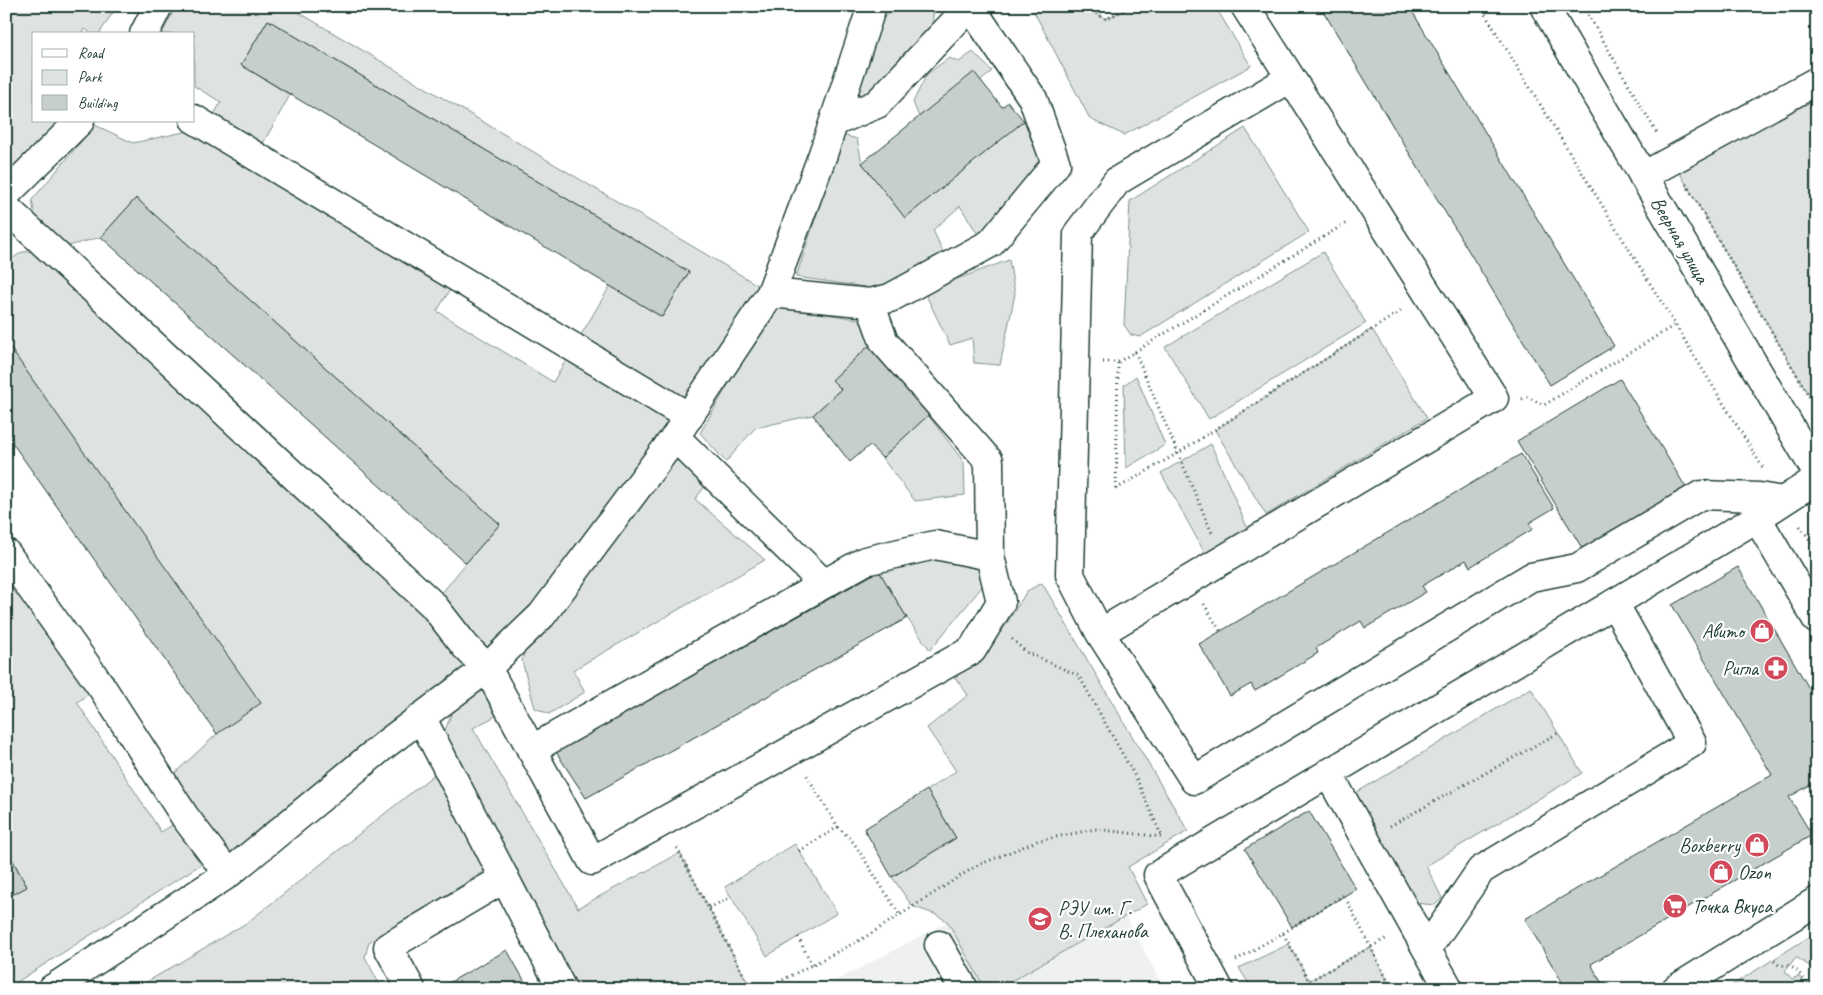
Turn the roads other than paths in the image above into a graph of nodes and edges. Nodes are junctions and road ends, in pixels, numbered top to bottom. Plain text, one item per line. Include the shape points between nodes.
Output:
1 (158, 6) edge
2 (872, 6) edge
3 (970, 6) edge
4 (1245, 6) edge
5 (1544, 6) edge
6 (145, 32) edge
7 (1289, 79) junction
8 (1817, 81) edge
9 (195, 120) edge
10 (79, 122) edge
11 (834, 122) junction
12 (1643, 176) junction
13 (6, 194) edge
14 (6, 208) edge
15 (771, 293) junction
16 (870, 303) junction
17 (682, 427) junction
18 (1817, 473) edge
19 (1817, 479) edge
20 (1783, 501) junction
21 (1756, 518) junction
22 (6, 553) edge
23 (990, 556) junction
24 (824, 584) junction
25 (1614, 603) junction
26 (1817, 620) edge
27 (1100, 633) junction
28 (487, 668) junction
29 (421, 717) junction
30 (531, 750) junction
31 (1328, 773) junction
32 (228, 874) junction
33 (505, 878) junction
34 (1817, 901) edge
35 (938, 945) dead end
36 (1427, 950) junction
37 (1215, 981) edge
38 (52, 989) edge
39 (411, 989) edge
40 (562, 989) edge
41 (964, 989) edge
42 (1449, 989) edge
43 (1676, 989) edge

1 - 6 street
2 - 11 street
3 - 11 street via 877,104
3 - 16 street via 1033,99 1056,164 991,243 890,298
4 - 7 street
5 - 12 street, Веерная улица
7 - 27 street via 1117,180 1078,233 1070,575
7 - 27 street via 1494,398
8 - 12 street
9 - 17 street
10 - 13 street
11 - 15 street
12 - 18 street, Веерная улица
14 - 28 street via 433,604 465,646
15 - 16 street
15 - 17 street
16 - 23 street via 884,342 989,462
17 - 24 street
17 - 28 street via 542,615
19 - 20 street
20 - 21 street
20 - 27 street via 1701,495 1577,568 1530,578 1194,780
21 - 25 street
21 - 26 street
22 - 32 street via 101,686 185,817
23 - 24 street via 935,545 866,560
23 - 30 street via 1001,602 972,650 592,861
24 - 30 street
25 - 31 street
25 - 36 street via 1692,743 1481,870
28 - 29 street
28 - 30 street
29 - 32 street
29 - 33 street
31 - 36 street
31 - 37 street via 1158,875
32 - 38 street
33 - 39 street via 388,947
33 - 40 street
34 - 43 street
35 - 41 street
36 - 42 street

